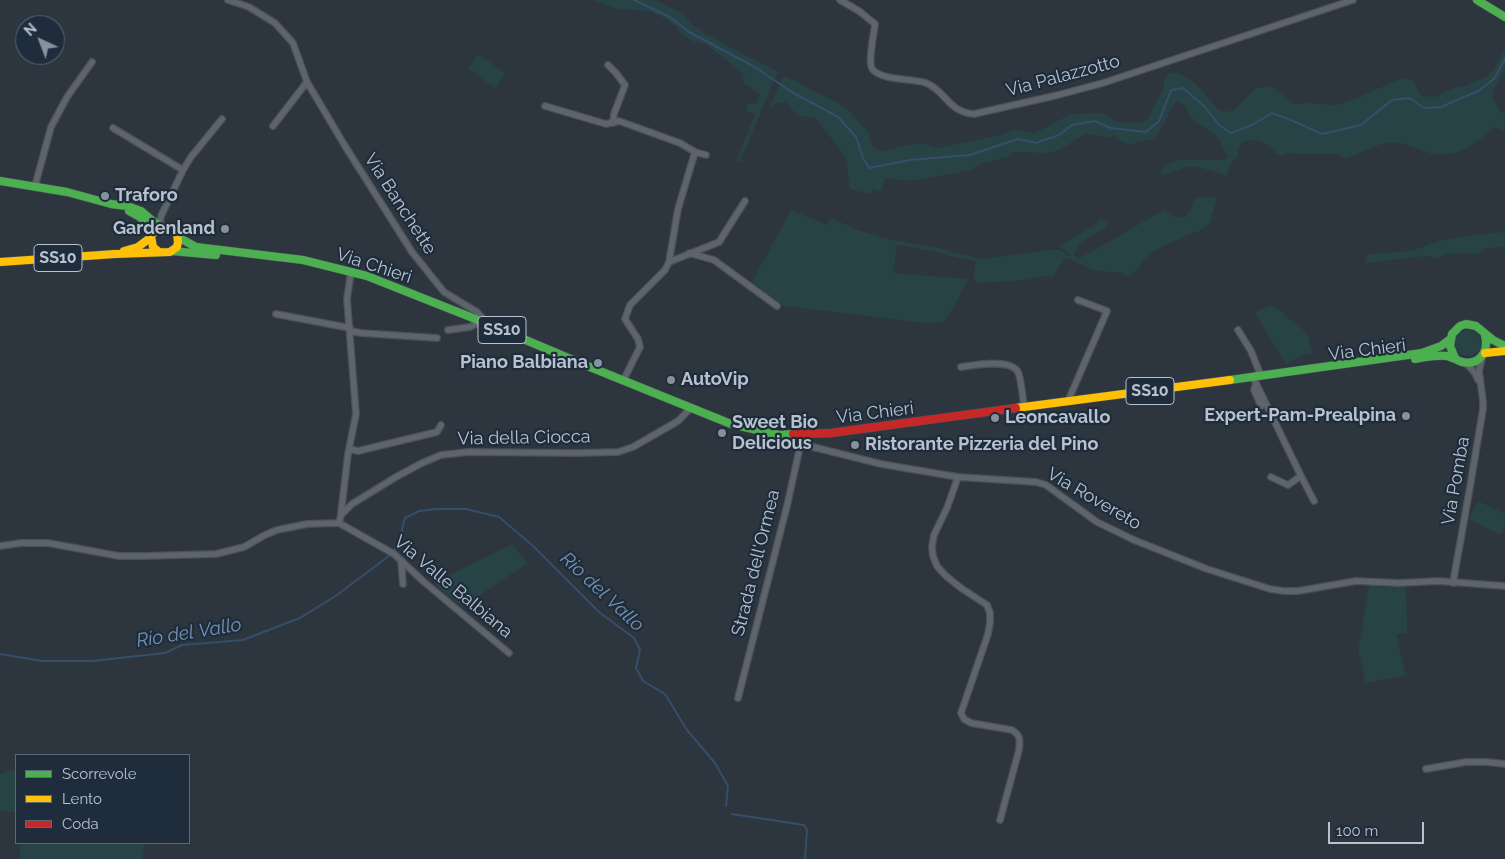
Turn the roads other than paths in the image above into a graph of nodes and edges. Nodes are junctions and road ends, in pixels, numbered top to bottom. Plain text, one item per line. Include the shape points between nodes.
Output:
1 (228, 0) edge
2 (840, 0) edge
3 (1353, 0) edge
4 (1477, 0) edge
5 (1505, 17) edge
6 (92, 62) dead end
7 (608, 65) dead end
8 (307, 82) junction
9 (545, 106) dead end
10 (222, 119) dead end
11 (613, 123) junction
12 (273, 126) dead end
13 (113, 128) dead end
14 (695, 152) junction
15 (706, 155) dead end
16 (183, 170) junction
17 (0, 181) edge
18 (35, 186) junction
19 (745, 201) dead end
20 (111, 204) junction
21 (166, 226) junction
22 (151, 236) junction
23 (178, 237) junction
24 (172, 251) junction
25 (159, 252) junction
26 (115, 254) junction
27 (254, 254) junction
28 (689, 254) junction
29 (0, 262) edge
30 (669, 262) junction
31 (351, 272) junction
32 (1078, 300) dead end
33 (777, 306) dead end
34 (276, 314) dead end
35 (485, 323) junction
36 (350, 330) junction
37 (448, 330) dead end
38 (1238, 330) dead end
39 (1485, 335) junction
40 (437, 338) dead end
41 (1449, 340) junction
42 (1505, 346) edge
43 (1505, 351) edge
44 (1483, 355) junction
45 (1455, 358) junction
46 (1466, 363) junction
47 (961, 366) dead end
48 (1280, 374) junction
49 (1257, 379) junction
50 (623, 381) junction
51 (1480, 384) junction
52 (1068, 402) junction
53 (1261, 406) dead end
54 (1024, 407) junction
55 (690, 408) junction
56 (441, 425) dead end
57 (785, 435) junction
58 (802, 435) junction
59 (800, 444) junction
60 (350, 449) junction
61 (1301, 476) junction
62 (958, 477) junction
63 (1271, 477) dead end
64 (1314, 501) dead end
65 (341, 515) junction
66 (339, 523) junction
67 (0, 546) edge
68 (401, 560) junction
69 (1453, 582) junction
70 (403, 584) dead end
71 (1505, 586) edge
72 (509, 653) dead end
73 (738, 698) dead end
74 (1505, 764) edge
75 (1426, 769) dead end
76 (1000, 820) dead end

1 - 8 street, Via Banchette via 275,23 293,42
2 - 3 street, Via Palazzotto via 876,24 870,64 873,70 883,76 925,83 955,108 974,114 1103,83
4 - 5 main road
6 - 18 street via 66,97 51,127
7 - 11 street via 624,85
8 - 12 street
8 - 35 street, Via Banchette via 412,252 444,292 478,312
9 - 11 street via 606,124
10 - 16 street
11 - 14 street via 619,121 680,143
13 - 16 street
14 - 15 street
14 - 30 street via 678,209
16 - 21 street via 160,221
17 - 18 main road
18 - 20 main road
19 - 28 street via 719,242
20 - 21 main road via 137,209 154,222
20 - 22 main road via 137,215 147,225
21 - 22 main road via 154,230
21 - 23 main road
22 - 25 main road via 152,246
22 - 26 main road via 138,247
23 - 24 main road
23 - 27 main road, Via Chieri via 196,247
24 - 25 main road
24 - 27 main road, Via Chieri via 225,256
25 - 26 main road
26 - 29 main road, SS10
27 - 31 main road, Via Chieri / SS10 via 304,260
28 - 30 street
28 - 33 street via 714,260
30 - 50 street via 630,305 626,319 640,347
31 - 35 main road, Via Chieri / SS10
31 - 36 street via 347,300
32 - 52 street via 1107,311
34 - 36 street
35 - 37 street
35 - 50 main road, Via Chieri / SS10
36 - 40 street
36 - 60 street via 356,414
38 - 49 street via 1251,351
39 - 41 main road, Via Chieri / SS10 via 1477,326 1466,324 1455,330
39 - 42 main road, Via Chieri
39 - 44 main road via 1487,347
41 - 45 main road
41 - 48 main road, Via Chieri / SS10 via 1422,353
43 - 44 main road
44 - 46 main road
44 - 51 street, Via Pomba
45 - 46 main road, Via Chieri / SS10
45 - 48 main road, Via Chieri / SS10 via 1431,357
46 - 51 street, Via Pomba
47 - 54 street via 1002,363 1013,367 1018,372
48 - 49 main road, Via Chieri / SS10
49 - 52 main road, Via Chieri / SS10
49 - 53 street via 1254,390
49 - 61 street
50 - 55 main road, Via Chieri / SS10
51 - 69 street, Via Pomba via 1483,409
52 - 54 main road, Via Chieri / SS10
54 - 58 main road, Via Chieri / SS10
55 - 57 main road, Via Chieri / SS10 via 732,424
55 - 65 street, Via della Ciocca via 678,421 618,452 468,452 441,455 396,477 352,504
56 - 60 street via 437,432 358,451
57 - 58 main road, Via Chieri / SS10
57 - 59 street, Via Rovereto
58 - 59 street, Strada dell'Ormea
59 - 62 street, Via Rovereto via 881,464
59 - 73 street, Strada dell'Ormea
60 - 65 street
61 - 63 street via 1288,485
61 - 64 street
62 - 69 street, Via Rovereto via 1023,480 1046,485 1097,522 1134,540 1207,569 1270,589 1298,591 1356,581
62 - 76 street via 932,546 937,566 961,588 987,605 990,613 988,634 962,713 964,719 971,723 1012,730 1018,734 1019,750
65 - 66 street
66 - 67 street via 307,524 277,530 244,547 216,554 119,556 48,543
66 - 68 street, Via Valle Balbiana
68 - 70 street
68 - 72 street, Via Valle Balbiana
69 - 71 street, Via Rovereto
74 - 75 street via 1466,762

